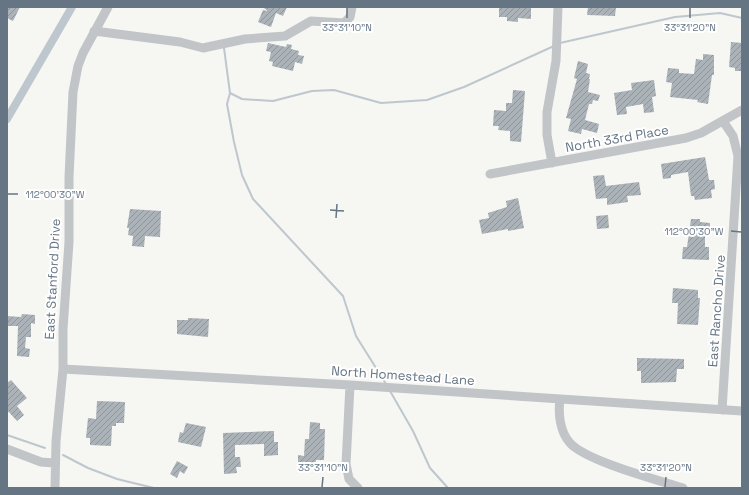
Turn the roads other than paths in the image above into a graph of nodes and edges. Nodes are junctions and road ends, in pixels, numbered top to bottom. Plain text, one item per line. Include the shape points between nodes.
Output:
1 (108, 7) edge
2 (352, 7) edge
3 (558, 7) edge
4 (94, 31) junction
5 (742, 110) edge
6 (723, 121) junction
7 (552, 163) junction
8 (490, 174) dead end
9 (63, 369) junction
10 (350, 385) junction
11 (560, 399) junction
12 (722, 410) junction
13 (742, 411) edge
14 (7, 449) edge
15 (54, 463) junction
16 (55, 488) edge
17 (358, 488) edge
18 (682, 488) edge

1 - 4 street, East Stanford Drive
2 - 4 street via 350,17 344,22 311,21 285,36 245,39 203,48 180,42
3 - 7 street via 555,71 547,112 547,135
4 - 9 street, East Stanford Drive via 78,66 73,92 69,242 62,329
5 - 6 street, North 33rd Place
6 - 7 street, North 33rd Place via 686,138
6 - 12 street, East Rancho Drive via 732,136 738,156
7 - 8 street, North 33rd Place
9 - 10 street, North Homestead Lane
9 - 15 street, East Stanford Drive
10 - 11 street, North Homestead Lane
10 - 17 street via 346,464 349,478
11 - 12 street, North Homestead Lane
11 - 18 street via 561,425 570,443 580,452
12 - 13 street, North Homestead Lane
14 - 15 street via 41,462
15 - 16 street, East Stanford Drive

